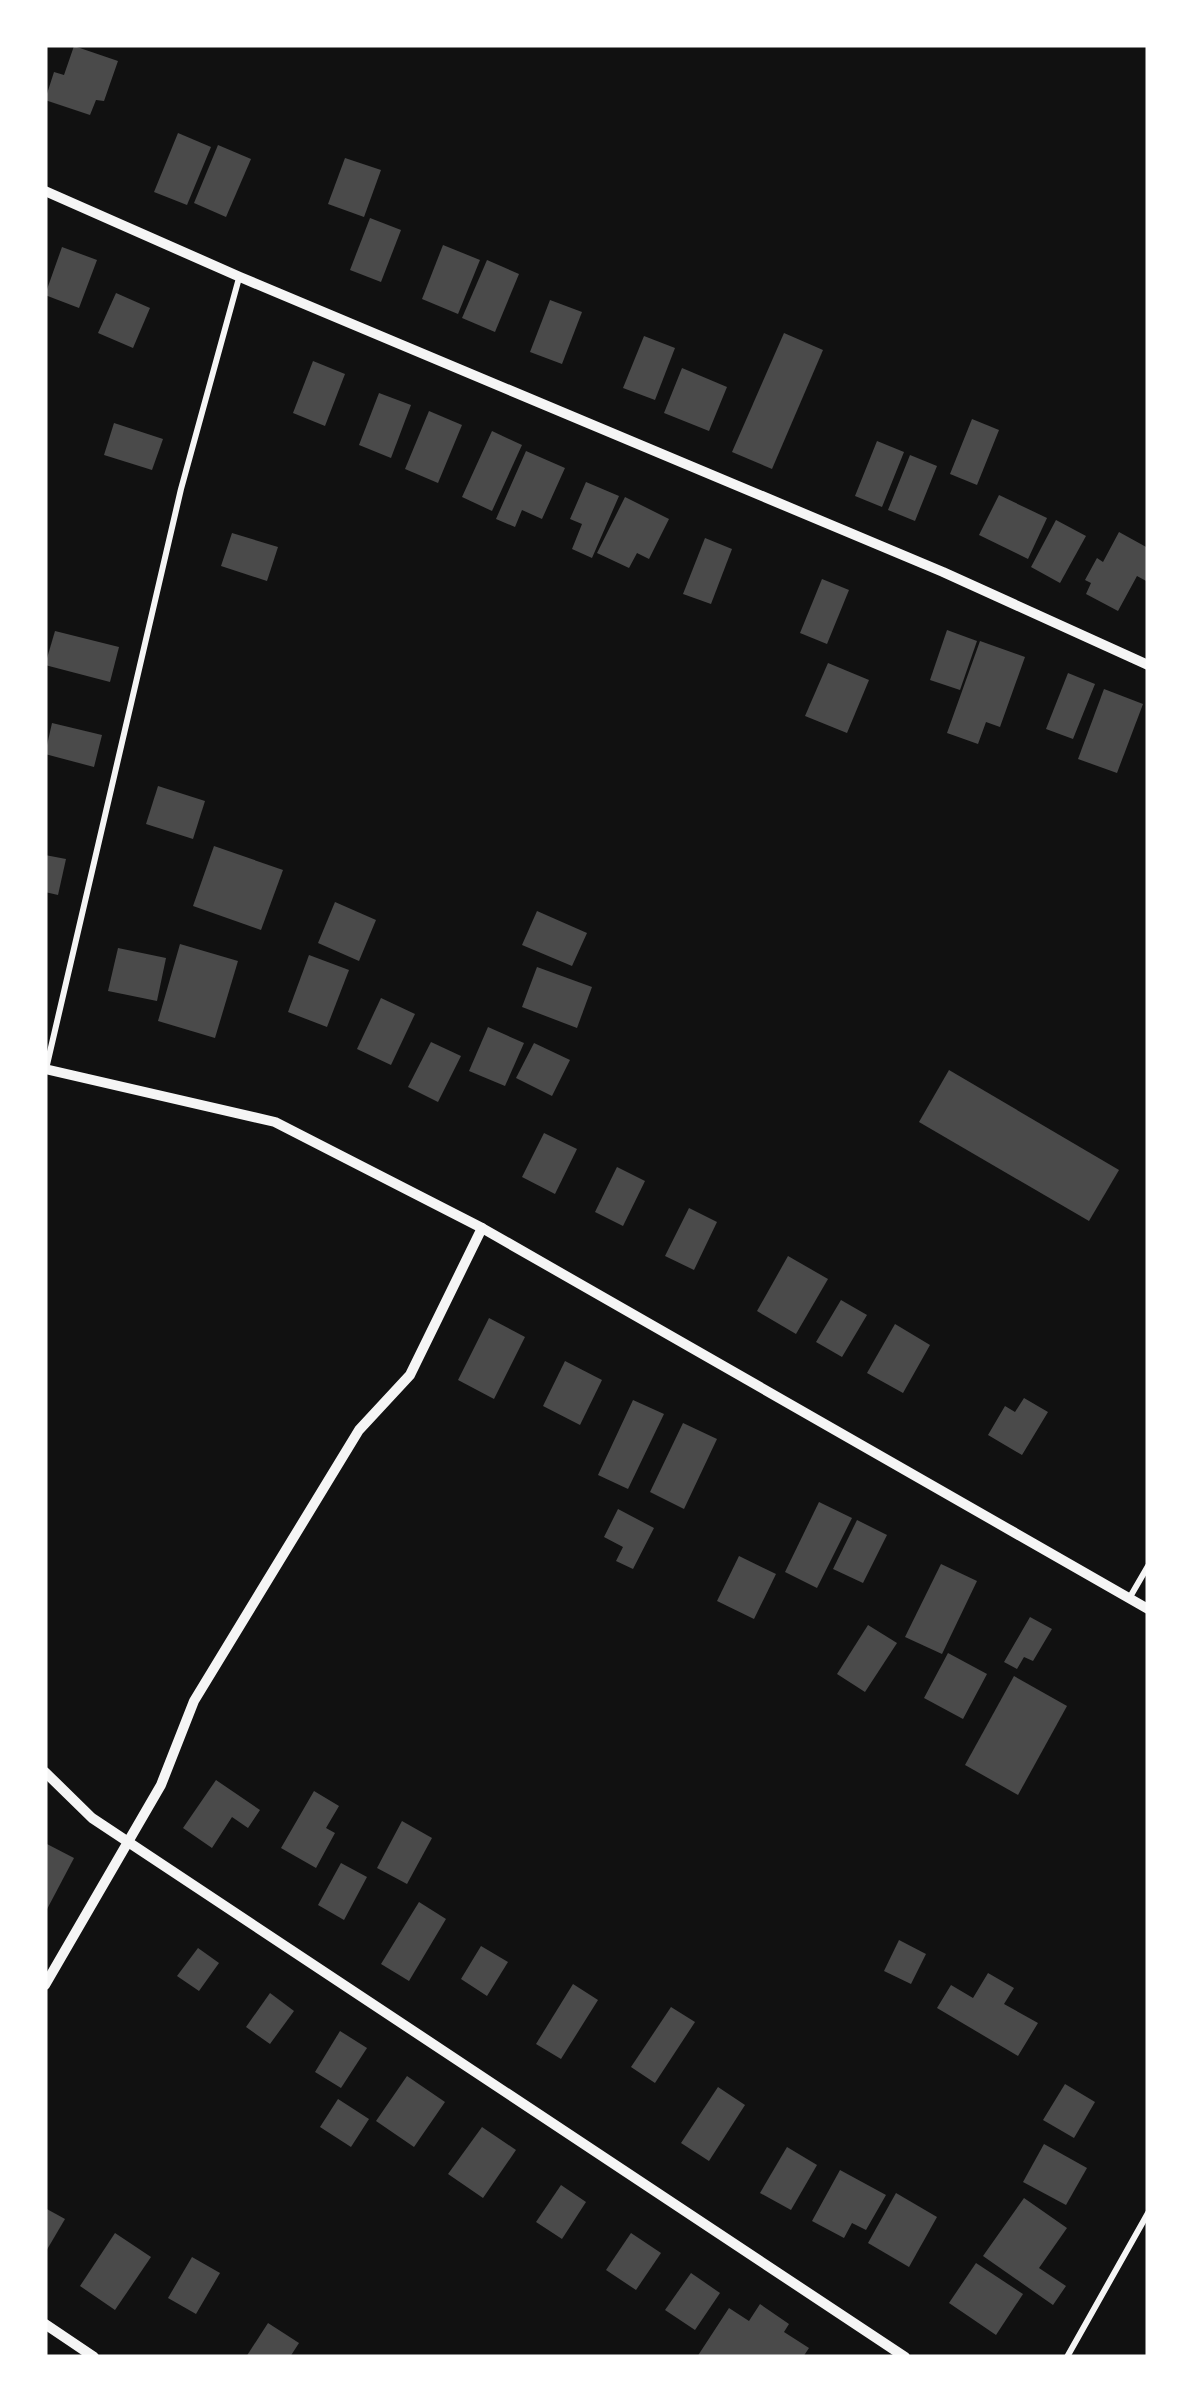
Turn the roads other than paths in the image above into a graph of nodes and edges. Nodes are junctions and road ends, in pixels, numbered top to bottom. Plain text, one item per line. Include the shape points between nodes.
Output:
1 (45, 191) edge
2 (240, 277) junction
3 (1148, 665) edge
4 (46, 1069) edge
5 (482, 1228) junction
6 (1148, 1566) edge
7 (1130, 1597) junction
8 (1148, 1609) edge
9 (45, 1772) edge
10 (127, 1841) junction
11 (45, 1986) edge
12 (1148, 2213) edge
13 (45, 2324) edge
14 (94, 2357) edge
15 (905, 2357) edge
16 (1067, 2357) edge

1 - 2 street
2 - 3 street
2 - 4 lane via 181,490
4 - 5 street via 275,1122
5 - 7 street
5 - 10 street via 410,1376 359,1430 194,1701 161,1785
6 - 7 lane
7 - 8 street
9 - 10 street
10 - 11 street
10 - 15 street
12 - 16 lane
13 - 14 street

